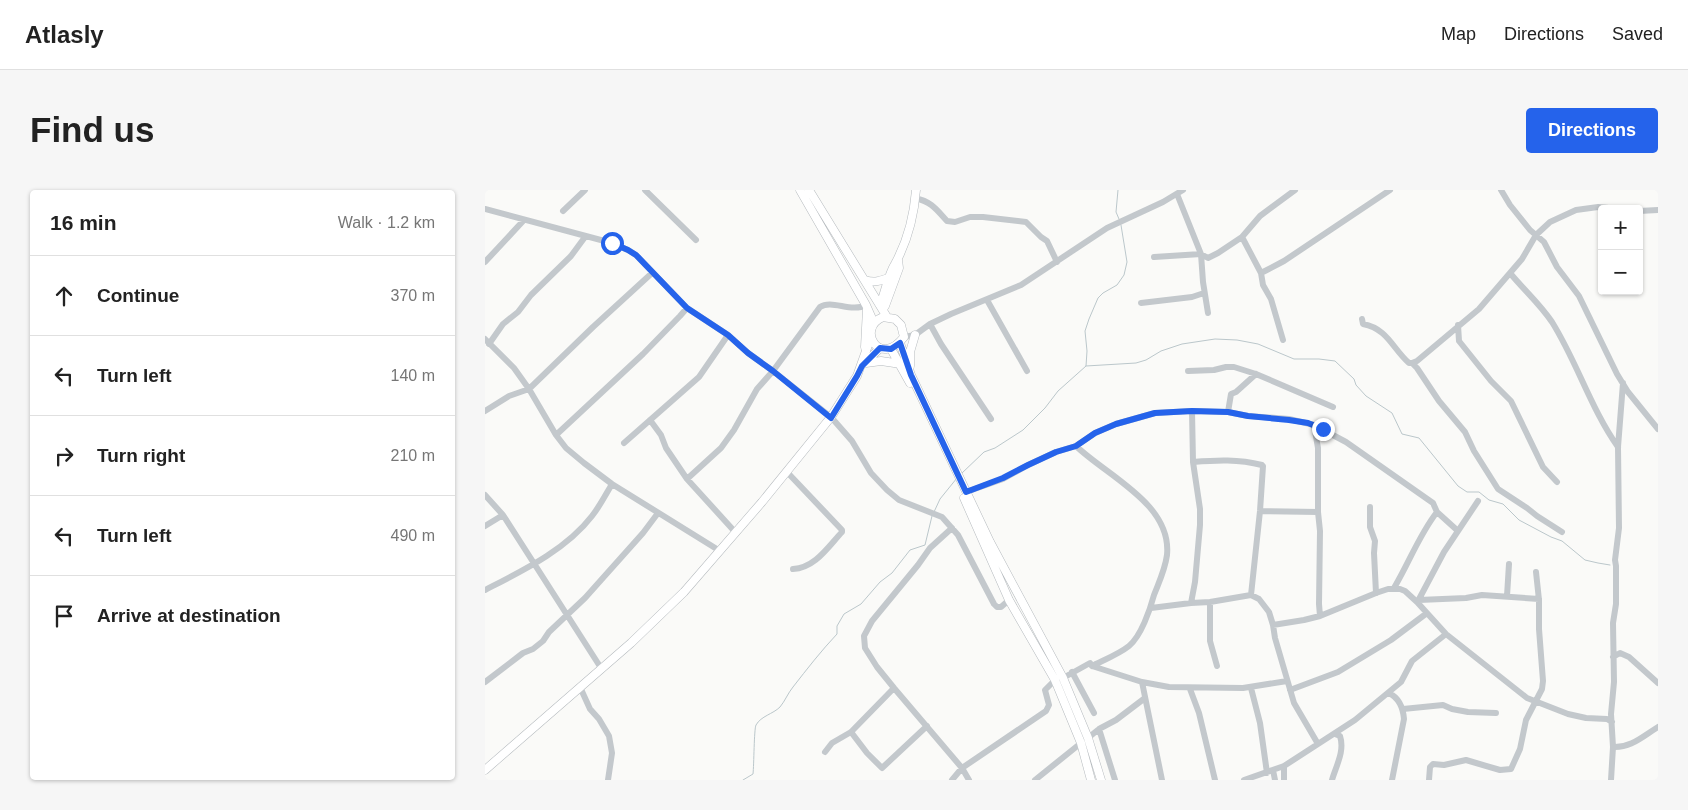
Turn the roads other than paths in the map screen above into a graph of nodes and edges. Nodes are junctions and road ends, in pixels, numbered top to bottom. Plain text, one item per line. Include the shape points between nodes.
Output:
1 (585, 190) edge
2 (645, 190) edge
3 (800, 190) edge
4 (809, 190) edge
5 (1295, 190) edge
6 (1390, 190) edge
7 (1501, 190) edge
8 (1180, 192) edge
9 (915, 194) edge
10 (1598, 206) edge
11 (485, 209) edge
12 (563, 210) dead end
13 (1657, 211) edge
14 (1643, 212) edge
15 (524, 220) junction
16 (1536, 235) junction
17 (585, 237) junction
18 (1242, 237) junction
19 (697, 240) dead end
20 (1201, 254) junction
21 (1154, 257) dead end
22 (898, 260) junction
23 (485, 262) edge
24 (1057, 262) junction
25 (652, 273) junction
26 (1261, 273) junction
27 (1510, 273) junction
28 (890, 277) junction
29 (865, 280) junction
30 (1204, 293) junction
31 (987, 300) junction
32 (1141, 303) dead end
33 (867, 306) junction
34 (687, 308) junction
35 (883, 311) junction
36 (1209, 313) dead end
37 (1361, 319) dead end
38 (874, 323) junction
39 (930, 324) junction
40 (1459, 325) junction
41 (728, 335) junction
42 (915, 335) junction
43 (871, 337) junction
44 (902, 340) junction
45 (1283, 340) dead end
46 (487, 342) edge
47 (880, 348) junction
48 (891, 349) junction
49 (864, 363) junction
50 (901, 364) junction
51 (1415, 364) junction
52 (773, 371) junction
53 (1027, 371) dead end
54 (1188, 371) dead end
55 (1255, 374) junction
56 (911, 375) junction
57 (1623, 383) junction
58 (529, 389) junction
59 (1333, 407) dead end
60 (485, 411) edge
61 (1192, 411) junction
62 (1228, 412) junction
63 (831, 418) junction
64 (991, 419) dead end
65 (651, 420) junction
66 (1315, 425) junction
67 (1658, 429) edge
68 (556, 436) junction
69 (624, 443) dead end
70 (1076, 446) junction
71 (1618, 447) junction
72 (1193, 462) junction
73 (954, 470) junction
74 (787, 472) junction
75 (687, 479) junction
76 (1557, 482) dead end
77 (612, 484) junction
78 (964, 492) junction
79 (485, 495) edge
80 (1478, 501) dead end
81 (1370, 507) dead end
82 (1260, 511) junction
83 (1318, 512) junction
84 (1437, 512) junction
85 (658, 513) junction
86 (503, 515) junction
87 (485, 526) edge
88 (952, 528) junction
89 (1458, 531) junction
90 (1562, 532) dead end
91 (736, 533) junction
92 (720, 551) junction
93 (533, 564) junction
94 (1509, 564) dead end
95 (793, 569) dead end
96 (1536, 572) dead end
97 (1394, 588) junction
98 (485, 590) edge
99 (1376, 593) junction
100 (1251, 595) junction
101 (1507, 596) junction
102 (1539, 599) junction
103 (1009, 600) junction
104 (1418, 601) junction
105 (1210, 602) junction
106 (1191, 603) junction
107 (1151, 608) junction
108 (1427, 613) junction
109 (566, 615) junction
110 (1320, 616) junction
111 (1273, 625) junction
112 (1446, 634) junction
113 (1613, 657) junction
114 (1092, 666) junction
115 (1217, 666) dead end
116 (601, 668) junction
117 (1073, 672) junction
118 (1059, 679) junction
119 (1287, 681) junction
120 (485, 682) edge
121 (1142, 682) junction
122 (1658, 683) edge
123 (580, 687) junction
124 (894, 688) junction
125 (1190, 688) junction
126 (1251, 688) junction
127 (1290, 690) junction
128 (1389, 693) junction
129 (1145, 698) junction
130 (1535, 702) junction
131 (1403, 709) junction
132 (1095, 713) dead end
133 (1496, 713) dead end
134 (1610, 718) junction
135 (927, 726) junction
136 (1658, 727) edge
137 (1099, 729) junction
138 (851, 732) junction
139 (1335, 734) junction
140 (1089, 738) junction
141 (1081, 743) junction
142 (1318, 744) junction
143 (1613, 747) junction
144 (825, 752) dead end
145 (1284, 766) junction
146 (962, 768) junction
147 (485, 770) edge
148 (1270, 772) junction
149 (608, 780) edge
150 (952, 780) edge
151 (969, 780) edge
152 (1035, 780) edge
153 (1091, 780) edge
154 (1101, 780) edge
155 (1115, 780) edge
156 (1162, 780) edge
157 (1215, 780) edge
158 (1244, 780) edge
159 (1275, 780) edge
160 (1284, 780) edge
161 (1332, 780) edge
162 (1392, 780) edge
163 (1429, 780) edge
164 (1611, 780) edge

1 - 12 street
2 - 19 street
3 - 33 main road
4 - 29 main road
5 - 18 street via 1260,216
6 - 26 street
7 - 16 street
8 - 20 street
8 - 24 street via 1107,228
9 - 22 main road via 909,229
9 - 24 street via 938,210 947,222 970,217 1026,222 1047,241
10 - 16 street via 1577,210 1550,222
11 - 15 street
13 - 14 street
15 - 17 street
15 - 23 street
16 - 27 street
16 - 57 street via 1579,296
17 - 25 street via 628,250
17 - 46 street via 571,256
18 - 20 street via 1214,256 1208,258
18 - 26 street
20 - 21 street
20 - 30 street
22 - 28 main road
22 - 35 main road via 899,268
24 - 31 street
25 - 34 street
25 - 58 street
26 - 45 street
27 - 40 street via 1479,309
27 - 71 street via 1553,324
28 - 29 main road via 880,282
28 - 35 main road
29 - 35 main road
30 - 32 street
30 - 36 street
31 - 39 street
31 - 53 street
33 - 38 main road
33 - 49 main road
33 - 52 street via 827,304 820,307
34 - 41 street
34 - 68 street
35 - 38 main road
35 - 44 main road via 903,328
37 - 51 street via 1363,324 1381,331 1399,354
38 - 43 main road
39 - 42 street
39 - 64 street
40 - 51 street
40 - 76 street via 1459,340 1511,401 1543,467
41 - 52 street
41 - 65 street via 699,377
42 - 44 street
42 - 56 main road via 910,352
43 - 47 main road
43 - 49 main road
44 - 48 main road
44 - 56 main road
46 - 58 street via 514,368
47 - 48 main road
47 - 49 main road
48 - 50 main road
49 - 50 main road
49 - 63 main road
50 - 73 main road
51 - 90 street via 1439,401 1465,432 1498,489
52 - 63 street
52 - 75 street via 757,388 721,448
54 - 55 street via 1234,367
55 - 59 street
55 - 62 street via 1231,394
56 - 73 main road
57 - 67 street
57 - 71 street
58 - 60 street via 509,396
58 - 68 street
61 - 62 street
61 - 70 street via 1139,417 1095,433
61 - 72 street
62 - 66 street
63 - 74 main road
63 - 88 street via 887,490 899,500 942,517
65 - 69 street
65 - 75 street via 665,448
66 - 83 street
66 - 84 street via 1406,483 1433,503
68 - 77 street via 566,448
70 - 78 street
70 - 107 street via 1141,497 1164,532 1166,564
71 - 113 street via 1619,528 1615,560
72 - 82 street via 1227,459 1262,465
72 - 106 street via 1200,525
73 - 78 main road
74 - 91 main road
74 - 95 street via 842,530 823,554 806,566
75 - 91 street
77 - 85 street
77 - 93 street via 582,527
78 - 103 main road
78 - 118 main road
79 - 86 street
80 - 89 street
81 - 99 street via 1375,541
82 - 83 street
82 - 100 street
83 - 110 street
84 - 89 street
84 - 97 street via 1425,527
85 - 92 street
85 - 109 street via 585,598
86 - 87 street
86 - 93 street
88 - 103 street via 994,604 1001,607
88 - 124 street via 930,548 864,636 865,648
89 - 104 street
91 - 92 main road
92 - 116 main road via 671,606
93 - 98 street
93 - 109 street
94 - 101 street
96 - 102 street
97 - 99 street
97 - 104 street via 1405,591
99 - 110 street
100 - 105 street
100 - 111 street via 1265,606
101 - 102 street
101 - 104 street
102 - 130 street via 1543,680
103 - 118 main road
104 - 108 street
105 - 106 street
105 - 115 street via 1210,641
106 - 107 street
107 - 114 street via 1134,641 1124,650
108 - 112 street
108 - 127 street via 1391,640 1338,672
109 - 116 street
109 - 120 street via 538,645
110 - 111 street
111 - 119 street
112 - 128 street via 1412,662 1401,682
112 - 130 street
113 - 122 street via 1620,653 1629,657
113 - 134 street
114 - 117 street via 1090,664
114 - 121 street
116 - 123 main road
117 - 118 street
117 - 132 street
118 - 140 main road
118 - 141 main road
118 - 146 street via 1045,690 1049,705 1046,711
119 - 126 street
119 - 127 street
121 - 125 street
121 - 129 street
123 - 147 main road
123 - 149 street via 590,709 609,736 612,753
124 - 135 street
124 - 138 street
125 - 126 street
125 - 157 street
126 - 148 street
127 - 142 street
128 - 131 street
128 - 139 street
129 - 137 street
129 - 156 street
130 - 134 street via 1586,718
130 - 163 street via 1525,720 1520,749 1511,768 1500,770 1467,760 1433,764
131 - 133 street via 1443,705 1468,712
131 - 162 street via 1402,733
134 - 143 street
135 - 138 street via 882,768
135 - 146 street
136 - 143 street via 1635,743
137 - 140 street
137 - 155 street
138 - 144 street via 832,743
139 - 142 street
139 - 161 street via 1340,736 1341,748
140 - 154 main road
141 - 152 street
141 - 153 main road
142 - 145 street
143 - 164 street
145 - 148 street
145 - 160 street
146 - 150 street
146 - 151 street
148 - 158 street
148 - 159 street

